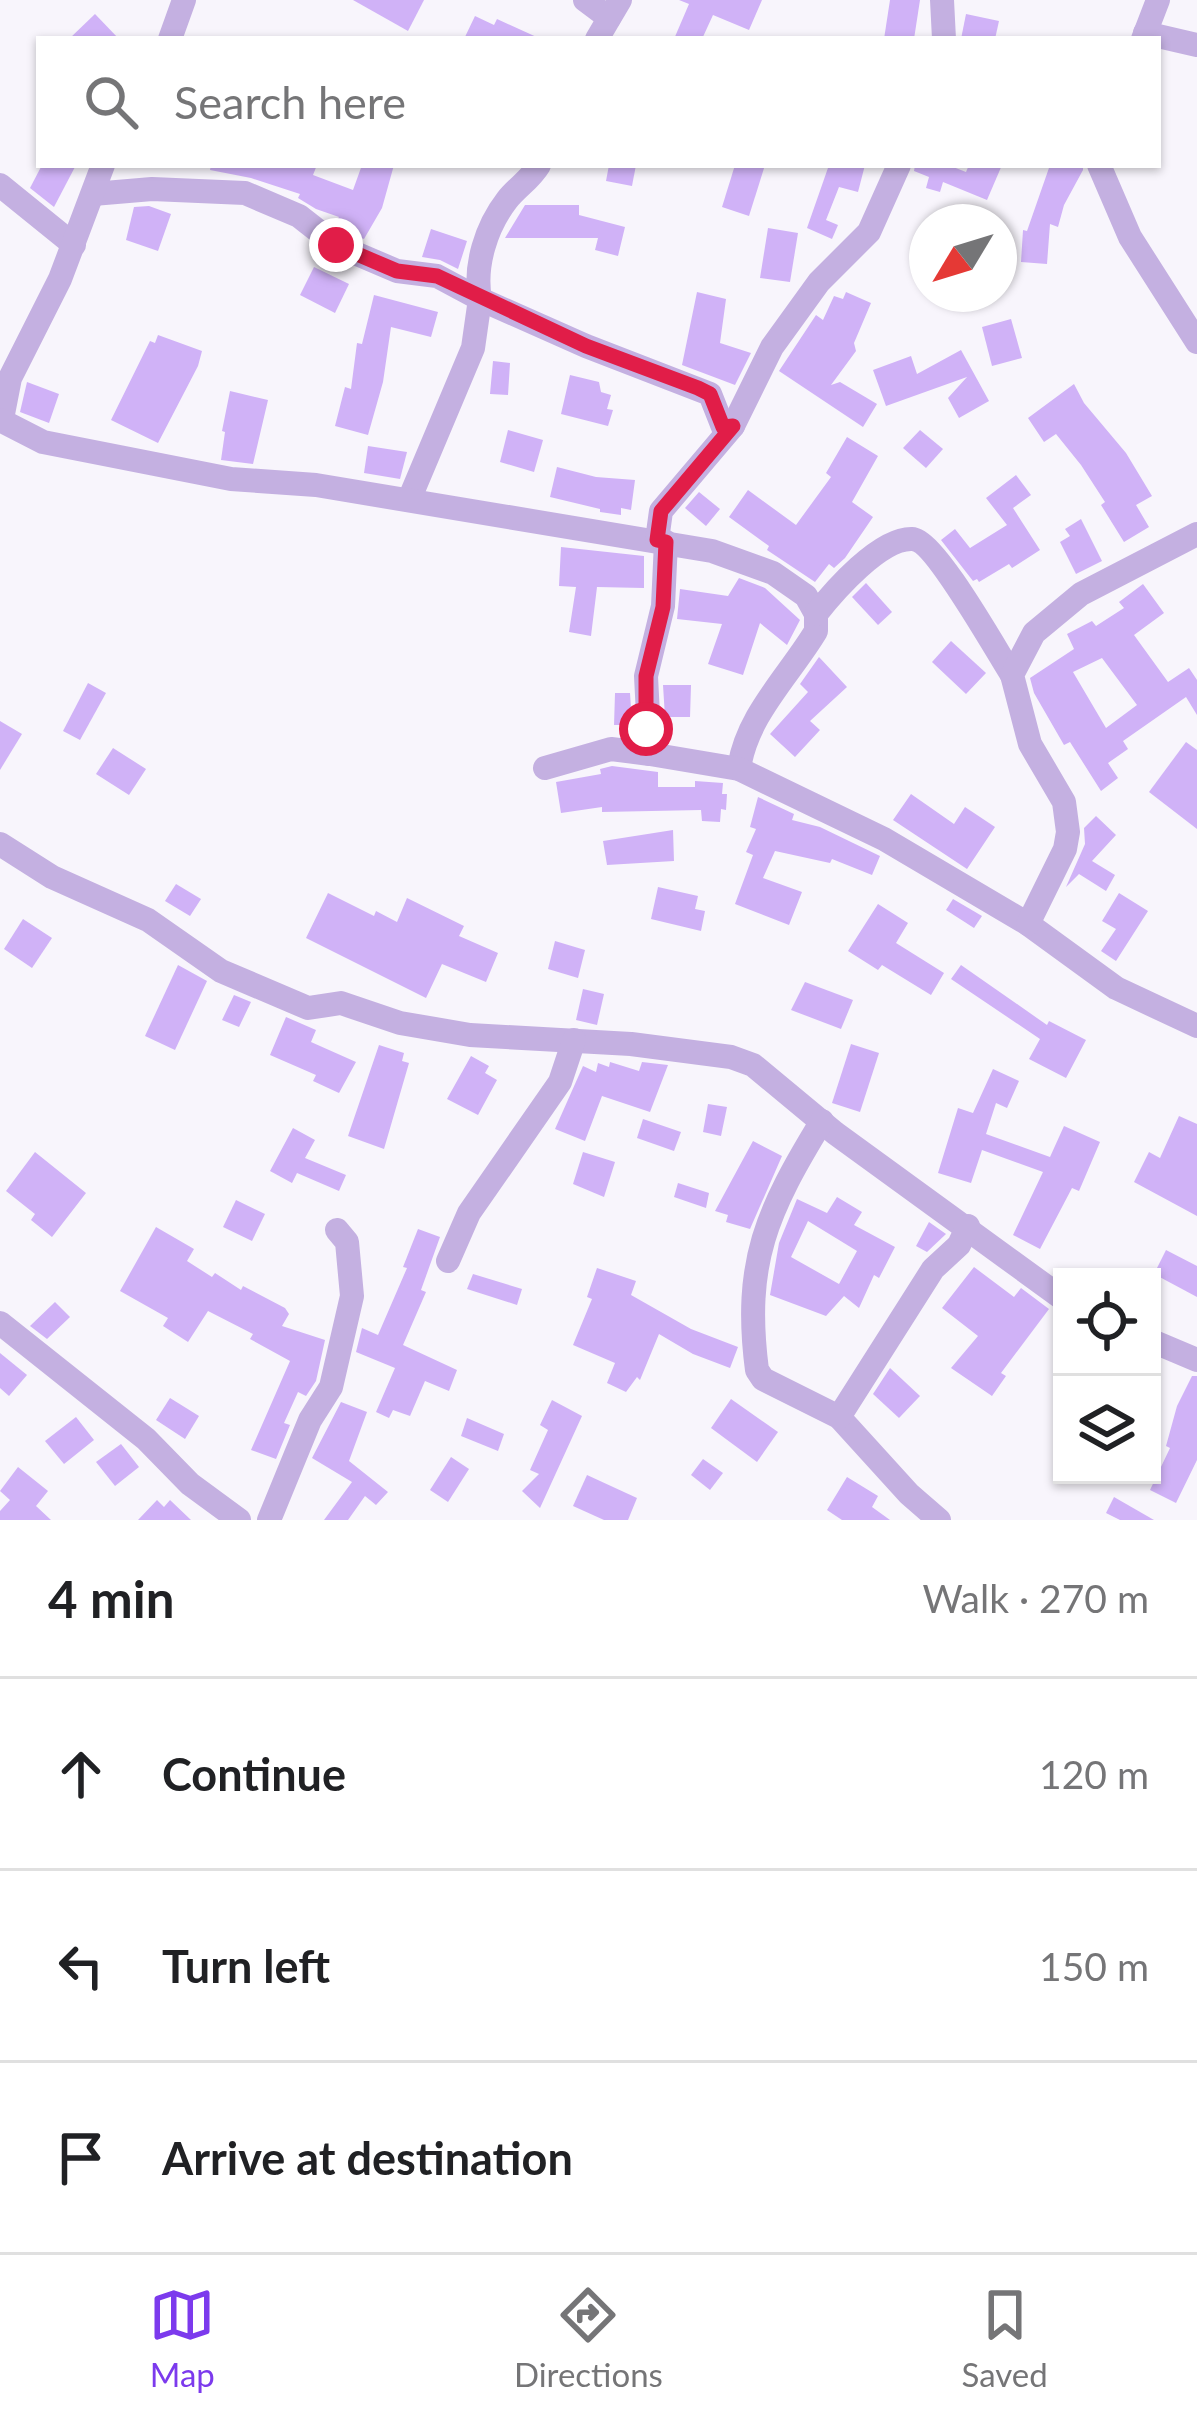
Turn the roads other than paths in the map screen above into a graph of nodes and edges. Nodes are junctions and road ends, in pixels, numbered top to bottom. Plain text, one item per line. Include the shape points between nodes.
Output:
1 (184, 0) edge
2 (585, 0) edge
3 (942, 0) edge
4 (1158, 0) edge
5 (609, 19) edge
6 (171, 36) edge
7 (944, 36) edge
8 (1144, 36) edge
9 (1161, 39) edge
10 (1197, 45) edge
11 (102, 168) edge
12 (537, 168) edge
13 (897, 168) edge
14 (1100, 168) edge
15 (0, 184) edge
16 (93, 194) junction
17 (74, 245) junction
18 (480, 299) junction
19 (1197, 342) edge
20 (1, 419) edge
21 (733, 426) junction
22 (409, 500) junction
23 (1197, 534) edge
24 (662, 541) junction
25 (817, 614) junction
26 (1012, 675) junction
27 (650, 754) junction
28 (544, 768) dead end
29 (739, 769) junction
30 (0, 844) edge
31 (1028, 924) junction
32 (1197, 1026) edge
33 (574, 1040) junction
34 (822, 1121) junction
35 (968, 1226) junction
36 (337, 1230) dead end
37 (448, 1261) dead end
38 (1053, 1291) edge
39 (0, 1323) edge
40 (1161, 1345) edge
41 (1197, 1360) edge
42 (839, 1417) junction
43 (239, 1520) edge
44 (269, 1520) edge
45 (939, 1520) edge

1 - 6 street
2 - 5 street
3 - 7 street
4 - 8 street
9 - 10 street
11 - 16 street
12 - 18 street via 495,222 476,268
13 - 21 street via 869,232 772,347
14 - 19 street via 1130,237
15 - 17 street
16 - 17 street
16 - 18 street via 245,193 299,216 336,245 397,271 437,276
17 - 20 street via 10,378
18 - 21 street via 710,394 723,427
18 - 22 street via 473,348
20 - 22 street via 43,442 90,453
21 - 24 street via 661,511
22 - 24 street
23 - 26 street via 1081,594 1034,633
24 - 25 street via 773,573
24 - 27 street via 663,607 646,676
25 - 26 street via 840,584 910,538 939,561
25 - 29 street via 816,632 757,718
26 - 31 street via 1030,744 1064,802 1068,832
27 - 28 street via 611,749
27 - 29 street
29 - 31 street via 884,838
30 - 33 street via 148,920 221,971 308,1008 341,1003 470,1035
31 - 32 street via 1117,988
33 - 34 street via 731,1057 766,1073
33 - 37 street via 560,1082 469,1213
34 - 35 street
34 - 42 street via 779,1190 756,1257 755,1358 763,1379
35 - 38 street
35 - 42 street
36 - 44 street via 347,1242 352,1296 331,1387
39 - 43 street
40 - 41 street
42 - 45 street

